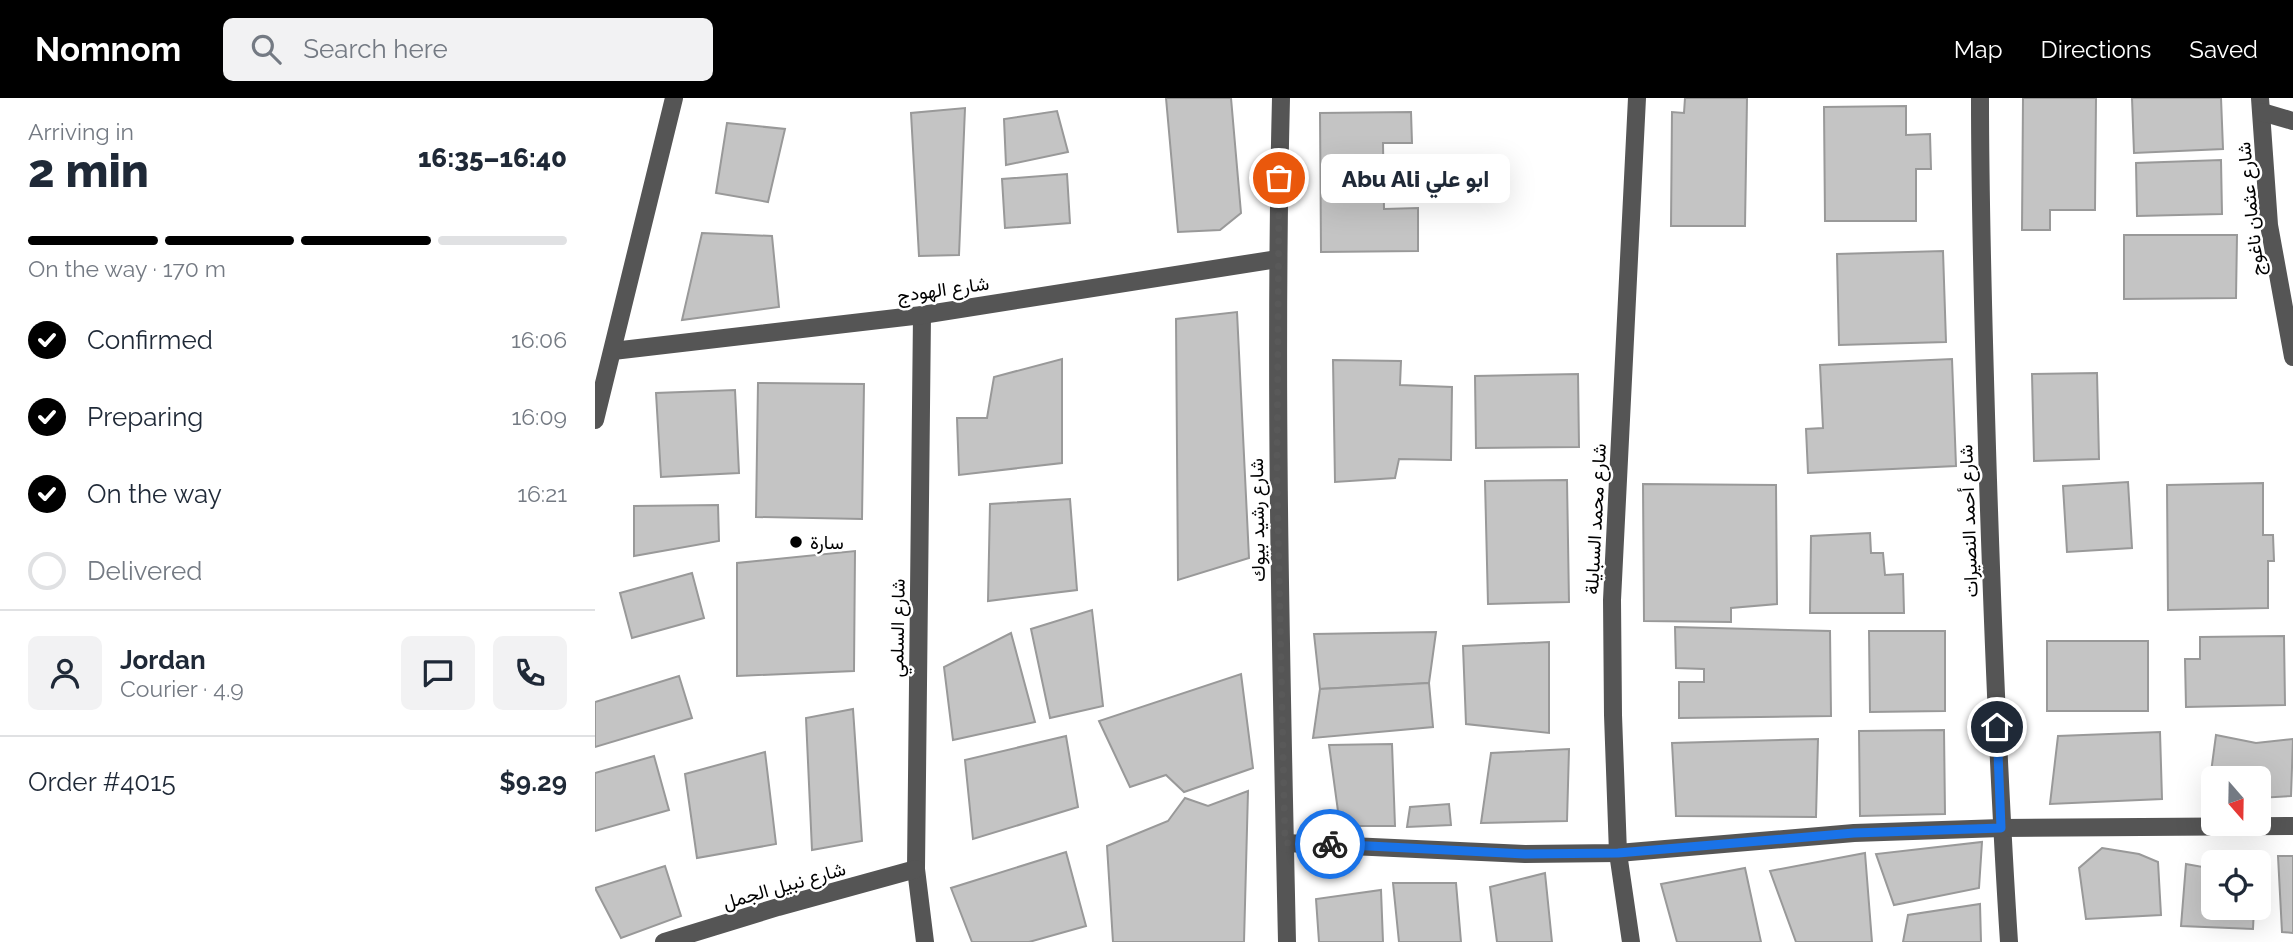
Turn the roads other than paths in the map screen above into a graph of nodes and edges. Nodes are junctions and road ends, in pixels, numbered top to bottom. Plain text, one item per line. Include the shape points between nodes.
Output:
1 (674, 98) edge
2 (1281, 98) edge
3 (1637, 98) edge
4 (1980, 98) edge
5 (2261, 105) edge
6 (2293, 121) edge
7 (1277, 259) junction
8 (922, 314) junction
9 (613, 351) junction
10 (2293, 357) edge
11 (595, 420) edge
12 (2293, 827) edge
13 (2001, 828) junction
14 (1285, 843) junction
15 (1618, 853) junction
16 (916, 869) junction
17 (664, 942) edge
18 (925, 942) edge
19 (1287, 942) edge
20 (1632, 942) edge
21 (2009, 942) edge

1 - 9 street
2 - 7 street, شارع رشيد بيوك
3 - 15 street, شارع محمد السبايلة via 1612,600
4 - 13 street, شارع أحمد النصيرات
5 - 6 street
5 - 10 street, شارع عثمان ناغوج via 2269,225
7 - 8 street, شارع الهودج
7 - 14 street, شارع رشيد بيوك
8 - 9 street, شارع الهودج
8 - 16 street, شارع السلمي
9 - 11 street
12 - 13 street
13 - 15 street via 1854,833
13 - 21 street, شارع أحمد النصيرات
14 - 15 street via 1525,854
14 - 19 street, شارع رشيد بيوك
15 - 20 street, شارع محمد السبايلة
16 - 17 street, شارع نبيل الجمل
16 - 18 street, شارع السلمي

